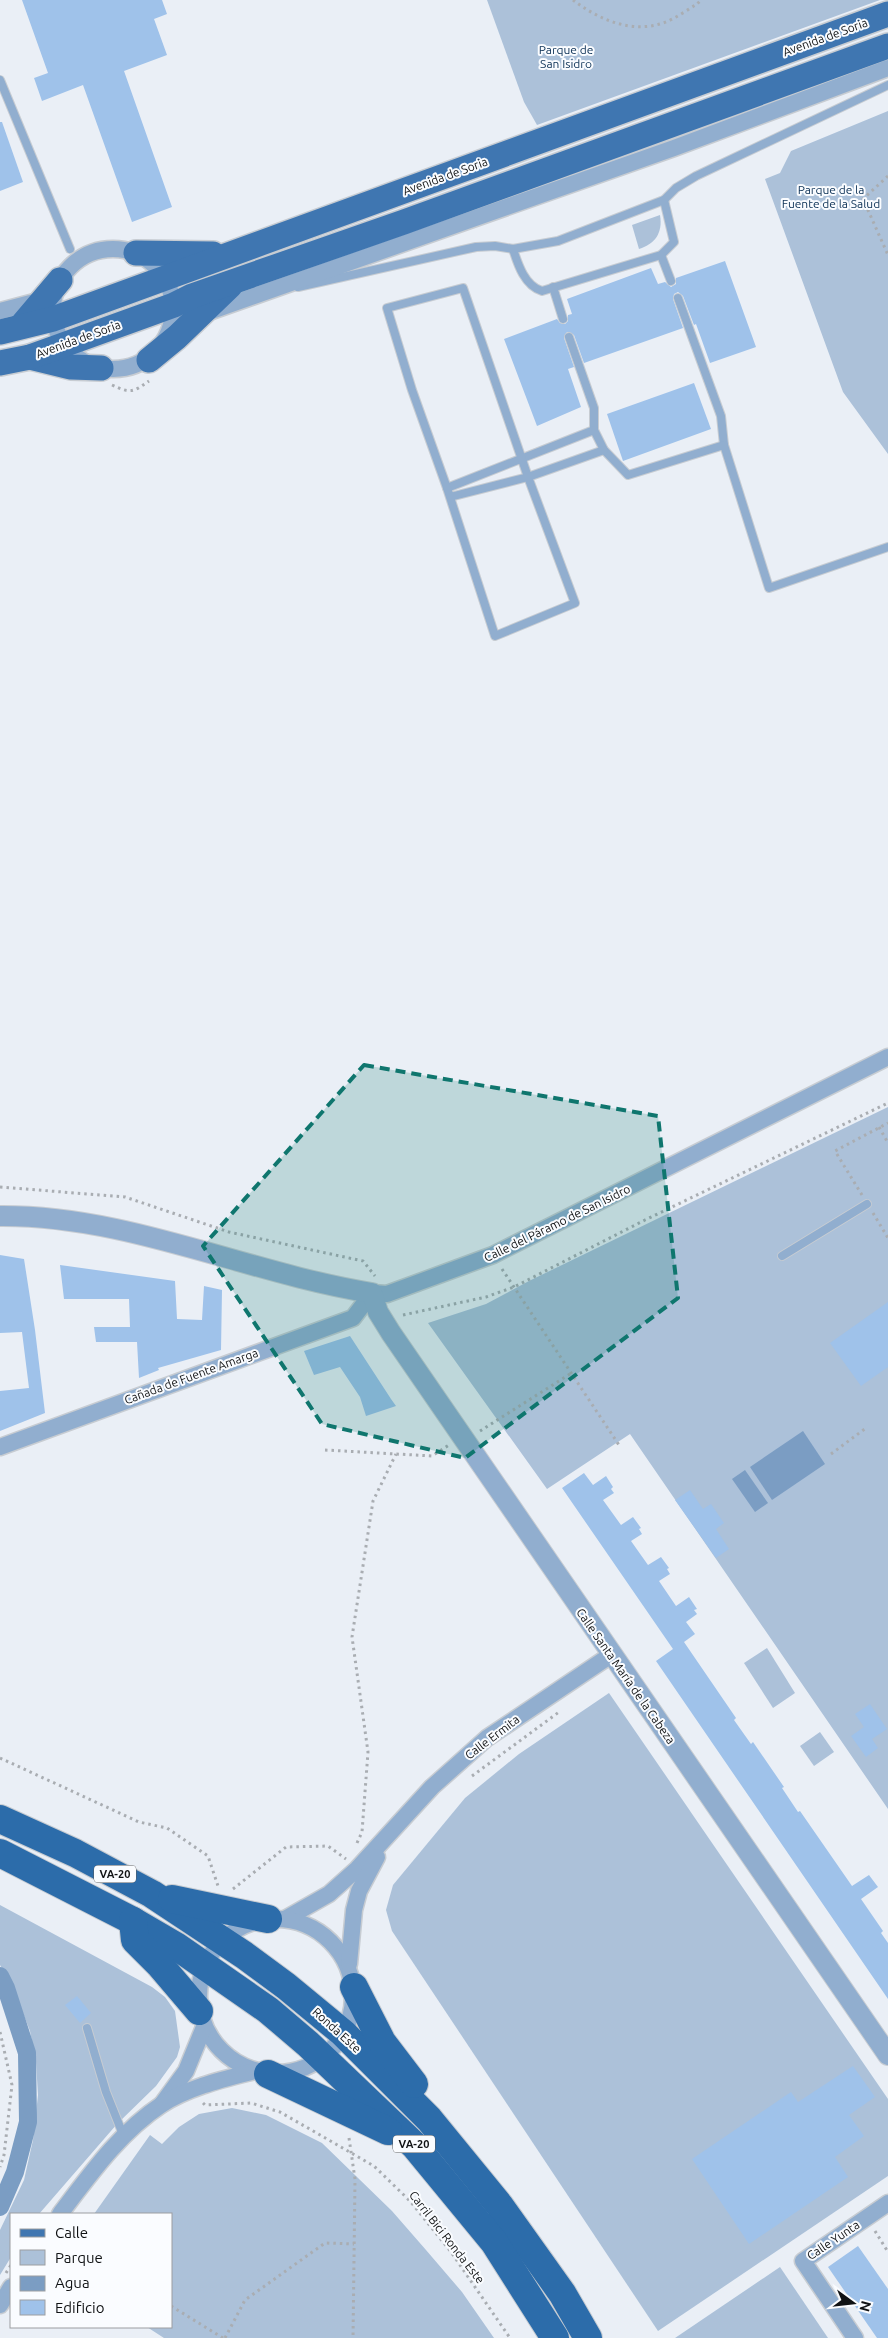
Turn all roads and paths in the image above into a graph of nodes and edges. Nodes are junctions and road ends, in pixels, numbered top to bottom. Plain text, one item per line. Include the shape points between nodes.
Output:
1 (573, 0) edge
2 (701, 0) edge
3 (888, 14) edge
4 (888, 46) edge
5 (888, 68) edge
6 (0, 80) edge
7 (888, 85) edge
8 (888, 176) edge
9 (664, 200) junction
10 (70, 249) dead end
11 (513, 249) junction
12 (238, 251) junction
13 (136, 253) junction
14 (661, 255) junction
15 (888, 255) edge
16 (165, 277) junction
17 (60, 280) joint
18 (672, 281) dead end
19 (234, 282) junction
20 (553, 287) junction
21 (269, 292) junction
22 (678, 298) dead end
23 (174, 305) junction
24 (47, 309) junction
25 (0, 312) edge
26 (202, 314) junction
27 (563, 319) dead end
28 (11, 329) edge
29 (570, 337) dead end
30 (62, 344) junction
31 (30, 357) junction
32 (149, 360) junction
33 (0, 363) edge
34 (101, 368) junction
35 (594, 430) junction
36 (724, 444) junction
37 (604, 450) junction
38 (522, 460) junction
39 (528, 477) junction
40 (448, 488) junction
41 (450, 497) junction
42 (888, 548) edge
43 (888, 1057) edge
44 (888, 1103) edge
45 (888, 1123) edge
46 (879, 1127) junction
47 (888, 1143) edge
48 (0, 1187) edge
49 (867, 1204) junction
50 (0, 1216) edge
51 (888, 1238) edge
52 (493, 1256) junction
53 (782, 1256) dead end
54 (374, 1285) junction
55 (514, 1287) junction
56 (403, 1315) dead end
57 (570, 1374) junction
58 (866, 1428) dead end
59 (463, 1439) junction
60 (619, 1445) dead end
61 (0, 1448) edge
62 (325, 1450) dead end
63 (396, 1454) junction
64 (831, 1454) dead end
65 (611, 1655) junction
66 (563, 1709) dead end
67 (0, 1758) edge
68 (471, 1776) dead end
69 (0, 1819) edge
70 (388, 1836) junction
71 (356, 1847) dead end
72 (0, 1854) edge
73 (352, 1854) dead end
74 (219, 1890) dead end
75 (228, 1892) dead end
76 (152, 1894) junction
77 (276, 1919) junction
78 (133, 1921) junction
79 (223, 1940) junction
80 (205, 1965) junction
81 (352, 1976) junction
82 (202, 2019) junction
83 (87, 2028) dead end
84 (0, 2032) edge
85 (343, 2034) junction
86 (888, 2055) edge
87 (322, 2057) junction
88 (261, 2072) junction
89 (201, 2102) dead end
90 (162, 2105) junction
91 (430, 2118) junction
92 (124, 2137) junction
93 (349, 2138) dead end
94 (415, 2146) junction
95 (351, 2151) junction
96 (0, 2167) edge
97 (888, 2203) edge
98 (61, 2213) edge
99 (866, 2218) junction
100 (354, 2244) junction
101 (888, 2252) edge
102 (10, 2289) edge
103 (0, 2305) edge
104 (172, 2307) edge
105 (224, 2338) edge
106 (353, 2338) edge
107 (510, 2338) edge
108 (555, 2338) edge
109 (588, 2338) edge
110 (856, 2338) edge

1 - 2 path via 591,13 628,27 663,23
3 - 12 main road, Avenida de Soria
4 - 19 main road, Avenida de Soria
5 - 21 street
6 - 10 lane
7 - 9 lane via 696,176
8 - 15 path via 863,199
9 - 11 lane via 558,241
9 - 14 lane via 674,242
11 - 20 lane via 518,265 532,284 542,291
11 - 21 lane via 476,247
12 - 13 main road via 204,255
12 - 16 main road, Avenida de Soria
13 - 16 street via 151,262
13 - 17 street via 117,248 88,253
14 - 18 lane
14 - 20 lane
16 - 23 street
16 - 24 main road, Avenida de Soria
17 - 24 main road
19 - 23 main road, Avenida de Soria
19 - 26 main road
20 - 27 lane
21 - 26 street
22 - 36 lane via 721,416
23 - 30 main road, Avenida de Soria
23 - 32 street via 164,341
24 - 25 street, Avenida de Soria
24 - 28 main road, Avenida de Soria
24 - 30 street
26 - 32 main road
29 - 35 lane via 594,408
30 - 31 main road, Avenida de Soria
30 - 34 street via 81,361
31 - 33 main road, Avenida de Soria
31 - 34 main road via 70,367
32 - 34 street via 115,370
35 - 37 lane
35 - 38 lane
36 - 37 lane via 628,475
36 - 42 lane via 769,588
37 - 39 lane
38 - 39 lane
38 - 40 lane
38 - 40 lane via 463,288 387,308 412,390
39 - 41 lane
39 - 41 lane via 575,603 495,636
40 - 41 lane
43 - 52 street, Calle del Páramo de San Isidro
44 - 55 path
45 - 46 path
46 - 47 path
46 - 49 path via 835,1152
48 - 54 path via 125,1197 229,1232 364,1261
49 - 51 path
49 - 53 lane
50 - 54 street, Calle del Páramo de San Isidro via 38,1217 110,1228 333,1286
52 - 54 street, Calle del Páramo de San Isidro via 387,1294
52 - 55 path
54 - 59 street, Calle Santa María de la Cabeza via 378,1312
54 - 61 street, Cañada de Fuente Amarga via 353,1318
55 - 56 path via 486,1297
55 - 57 path
57 - 59 path
57 - 60 path
58 - 64 path
59 - 63 path via 432,1456
59 - 65 street, Calle Santa María de la Cabeza
62 - 63 path
63 - 71 path via 373,1501 352,1637 368,1752 362,1832
65 - 70 street, Calle Ermita via 487,1738 432,1787
65 - 86 street, Calle Santa María de la Cabeza
66 - 68 path
67 - 74 path via 139,1822 167,1828 208,1856
69 - 76 highway, Ronda Este / VA-20 via 75,1853
70 - 77 street, Calle Ermita via 329,1894
70 - 81 street, Calle Ermita via 359,1891 354,1910
72 - 78 highway, VA-20
73 - 75 path via 349,1862 328,1846 286,1848
76 - 77 highway
76 - 79 highway, Ronda Este / VA-20
77 - 79 street, Calle Ermita via 244,1926
77 - 81 street via 305,1924 335,1944
78 - 80 highway, VA-20
78 - 82 highway via 135,1940 160,1964
79 - 80 street
79 - 85 highway, Ronda Este / VA-20 via 286,1986
80 - 82 street via 199,1989
80 - 87 highway, VA-20 via 268,2010
81 - 85 street, Calle Ermita via 351,2010
81 - 91 highway via 382,2042 425,2097
82 - 88 street via 216,2045 234,2061
82 - 90 street via 186,2071
83 - 92 lane via 106,2092
84 - 96 path via 12,2085
85 - 87 street
85 - 91 highway, Ronda Este / VA-20
87 - 88 street via 287,2072
87 - 94 highway, VA-20
88 - 90 street via 214,2082
88 - 94 highway
89 - 95 path, Carril Bici Ronda Este via 206,2105 251,2103 280,2112
90 - 92 street
91 - 109 highway, Ronda Este / VA-20 via 519,2232 562,2293
92 - 98 street via 99,2163
93 - 95 path
94 - 108 highway, VA-20 via 494,2242
95 - 100 path via 355,2179
95 - 107 path, Carril Bici Ronda Este via 374,2166 410,2201
97 - 99 street, Calle Yunta
99 - 101 path, Calle Yunta
99 - 110 street, Calle Yunta via 803,2261
100 - 105 path via 325,2243 245,2300
100 - 106 path
102 - 103 street
104 - 105 path

